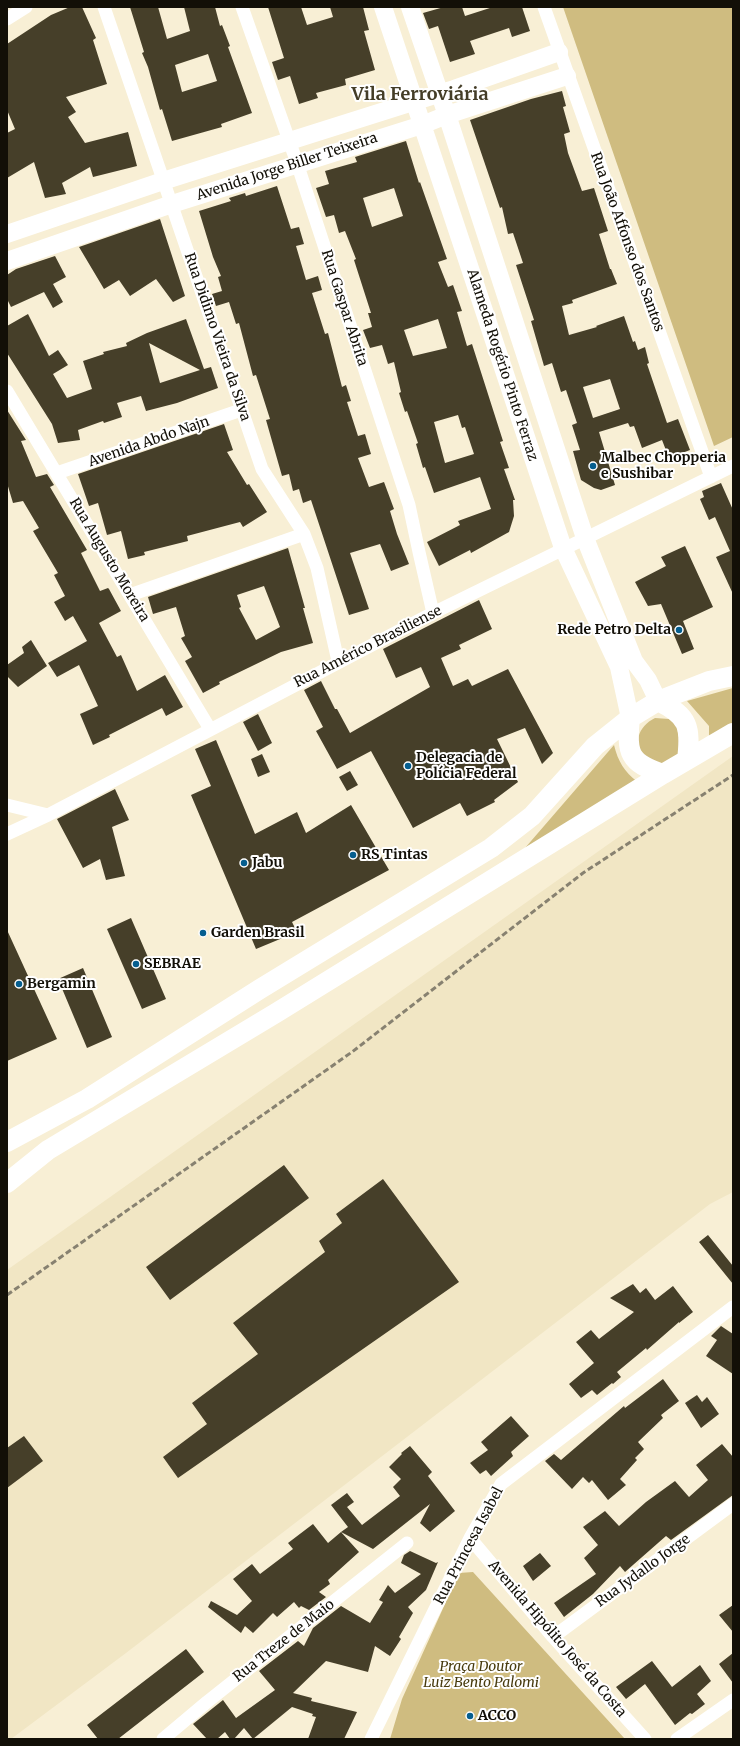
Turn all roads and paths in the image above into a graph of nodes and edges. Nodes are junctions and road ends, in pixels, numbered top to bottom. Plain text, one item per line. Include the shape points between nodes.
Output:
1 (26, 7) edge
2 (104, 7) edge
3 (242, 7) edge
4 (383, 7) edge
5 (410, 7) edge
6 (544, 7) edge
7 (7, 19) edge
8 (559, 52) junction
9 (567, 76) junction
10 (439, 94) junction
11 (414, 101) junction
12 (447, 115) junction
13 (422, 125) junction
14 (289, 141) junction
15 (297, 163) junction
16 (163, 181) junction
17 (172, 204) junction
18 (7, 234) edge
19 (7, 261) edge
20 (7, 391) edge
21 (242, 410) junction
22 (733, 466) edge
23 (57, 473) junction
24 (710, 477) junction
25 (304, 534) junction
26 (585, 538) junction
27 (563, 548) junction
28 (130, 595) junction
29 (434, 613) junction
30 (338, 661) junction
31 (733, 676) edge
32 (658, 701) junction
33 (630, 718) junction
34 (210, 729) junction
35 (733, 733) edge
36 (687, 760) junction
37 (663, 774) junction
38 (7, 805) edge
39 (48, 816) junction
40 (7, 834) edge
41 (7, 1142) edge
42 (7, 1182) edge
43 (733, 1307) edge
44 (733, 1504) edge
45 (470, 1538) junction
46 (407, 1543) dead end
47 (553, 1637) junction
48 (733, 1700) edge
49 (163, 1739) edge
50 (371, 1739) edge
51 (645, 1739) edge
52 (676, 1739) edge

1 - 7 street
2 - 16 street, Rua Didimo Vieira da Silva
3 - 14 street, Rua Gaspar Abrita
4 - 11 street, Alameda Rogério Pinto Ferraz
5 - 10 street, Alameda Rogério Pinto Ferraz
6 - 8 street, Rua João Affonso dos Santos
8 - 9 street, Rua João Affonso dos Santos
8 - 10 street, Avenida Jorge Biller Teixeira
9 - 12 street, Avenida Jorge Biller Teixeira
9 - 24 street, Rua João Affonso dos Santos
10 - 11 street, Avenida Jorge Biller Teixeira
10 - 12 street, Alameda Rogério Pinto Ferraz
11 - 13 street, Alameda Rogério Pinto Ferraz
11 - 14 street, Avenida Jorge Biller Teixeira
12 - 13 street, Avenida Jorge Biller Teixeira
12 - 26 street, Alameda Rogério Pinto Ferraz
13 - 15 street, Avenida Jorge Biller Teixeira
13 - 27 street, Alameda Rogério Pinto Ferraz
14 - 15 street, Rua Gaspar Abrita
14 - 16 street, Avenida Jorge Biller Teixeira
15 - 17 street, Avenida Jorge Biller Teixeira
15 - 29 street, Rua Gaspar Abrita via 409,505
16 - 17 street, Rua Didimo Vieira da Silva
16 - 18 street, Avenida Jorge Biller Teixeira
17 - 19 street, Avenida Jorge Biller Teixeira
17 - 21 street, Rua Didimo Vieira da Silva
20 - 23 street, Rua Augusto Moreira
21 - 23 street, Avenida Abdo Najn
21 - 25 street, Rua Didimo Vieira da Silva via 262,469
22 - 24 street, Rua Américo Brasiliense
23 - 28 street, Rua Augusto Moreira
24 - 26 street, Rua Américo Brasiliense
25 - 28 street
25 - 30 street, Rua Didimo Vieira da Silva via 317,568
26 - 27 street, Rua Américo Brasiliense
26 - 32 street, Alameda Rogério Pinto Ferraz via 634,662 648,680
27 - 29 street, Rua Américo Brasiliense
27 - 33 street, Alameda Rogério Pinto Ferraz via 619,667
28 - 34 street, Rua Augusto Moreira
29 - 30 street, Rua Américo Brasiliense
30 - 34 street, Rua Américo Brasiliense
31 - 32 main road
32 - 33 main road
32 - 36 main road via 675,709 685,722 690,736
33 - 37 main road via 629,749 634,760 648,769
33 - 41 main road via 595,746 532,816 491,848 260,989 87,1099
34 - 39 street, Rua Américo Brasiliense
35 - 36 main road
36 - 37 main road
37 - 42 main road via 48,1150
38 - 39 street
39 - 40 street, Rua Américo Brasiliense
43 - 45 street, Rua Princesa Isabel via 501,1484
44 - 47 street, Rua Jydallo Jorge
45 - 47 street, Avenida Hipólito José da Costa
45 - 50 street, Rua Princesa Isabel
46 - 49 street, Rua Treze de Maio
47 - 51 street, Avenida Hipólito José da Costa
48 - 52 street

